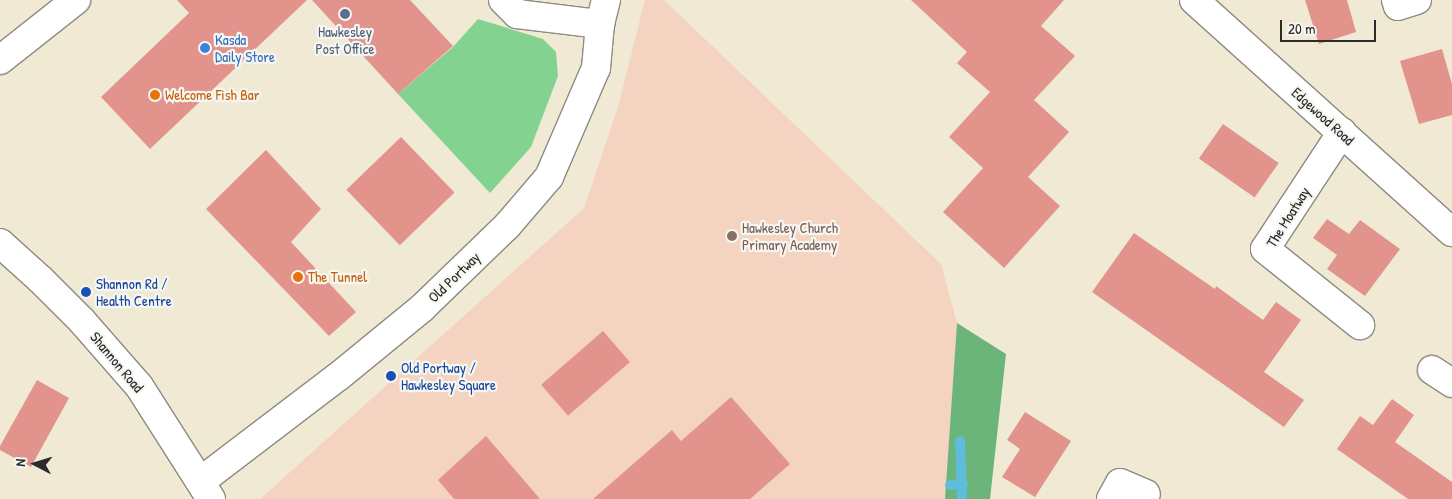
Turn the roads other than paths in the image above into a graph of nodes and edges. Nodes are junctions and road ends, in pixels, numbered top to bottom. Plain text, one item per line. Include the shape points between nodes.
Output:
1 (76, 0) edge
2 (503, 0) edge
3 (1194, 0) edge
4 (1396, 0) edge
5 (1417, 0) edge
6 (603, 12) edge
7 (1, 58) edge
8 (1342, 132) junction
9 (1452, 232) edge
10 (0, 243) edge
11 (1360, 325) dead end
12 (206, 490) edge
13 (1146, 494) dead end
14 (1111, 499) edge

1 - 7 street
2 - 6 street via 517,14
3 - 8 street, Edgewood Road
4 - 5 street via 1398,6
6 - 12 street, Old Portway via 596,68 549,177 507,226 422,308
8 - 9 street, Edgewood Road
8 - 11 street, The Moatway via 1265,249
10 - 12 street, Shannon Road via 82,321 139,386
13 - 14 street via 1120,484

